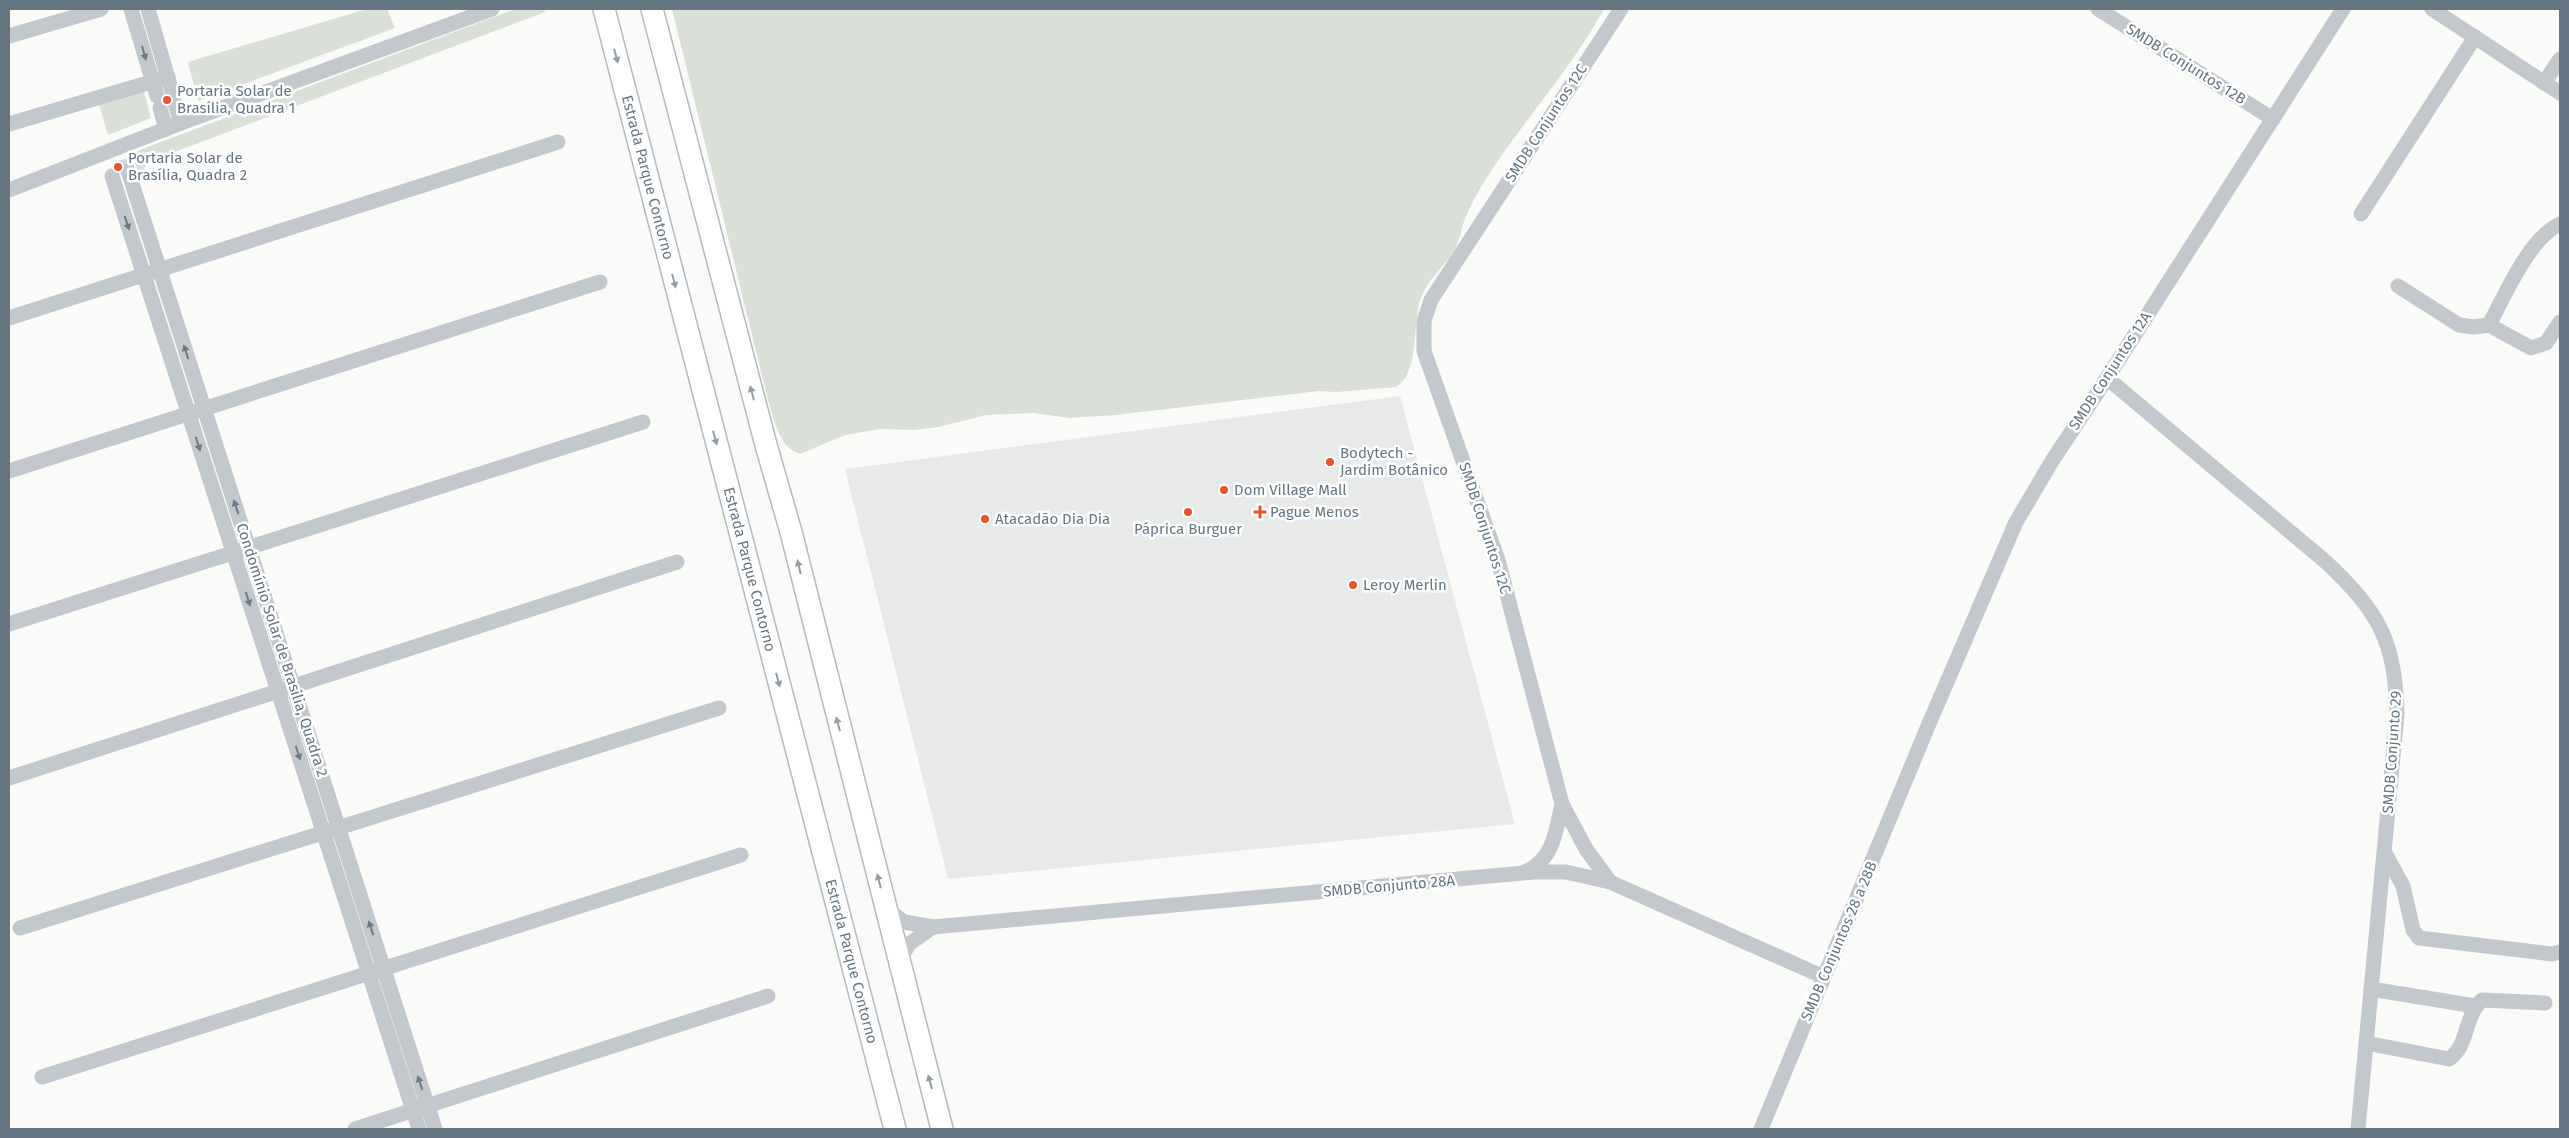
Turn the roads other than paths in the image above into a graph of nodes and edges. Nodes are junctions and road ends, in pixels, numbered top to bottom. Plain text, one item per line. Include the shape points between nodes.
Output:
1 (101, 9) edge
2 (131, 9) edge
3 (148, 9) edge
4 (492, 9) edge
5 (604, 9) edge
6 (652, 9) edge
7 (1621, 9) edge
8 (2098, 9) edge
9 (2343, 9) edge
10 (2438, 10) edge
11 (9, 36) edge
12 (2475, 37) junction
13 (2560, 59) edge
14 (152, 82) junction
15 (2544, 83) junction
16 (2560, 93) edge
17 (173, 94) junction
18 (159, 105) junction
19 (2273, 119) junction
20 (181, 123) junction
21 (9, 124) edge
22 (166, 129) junction
23 (558, 142) dead end
24 (126, 164) junction
25 (110, 170) junction
26 (9, 190) edge
27 (2361, 214) dead end
28 (2560, 224) edge
29 (160, 269) junction
30 (144, 275) junction
31 (600, 282) dead end
32 (2398, 286) dead end
33 (9, 318) edge
34 (2560, 322) edge
35 (2489, 324) junction
36 (2108, 378) junction
37 (205, 409) junction
38 (189, 414) junction
39 (643, 422) dead end
40 (9, 471) edge
41 (249, 547) junction
42 (233, 552) junction
43 (677, 562) dead end
44 (9, 624) edge
45 (293, 686) junction
46 (278, 691) junction
47 (719, 708) dead end
48 (1917, 753) joint
49 (9, 778) edge
50 (1562, 804) junction
51 (339, 828) junction
52 (324, 832) junction
53 (2384, 852) junction
54 (741, 854) dead end
55 (1519, 875) junction
56 (1610, 882) junction
57 (886, 908) junction
58 (933, 927) junction
59 (20, 928) dead end
60 (2560, 952) edge
61 (898, 963) junction
62 (383, 968) junction
63 (368, 972) junction
64 (1824, 977) junction
65 (2371, 989) junction
66 (768, 996) dead end
67 (2545, 1003) dead end
68 (2475, 1006) junction
69 (2366, 1043) junction
70 (42, 1077) dead end
71 (420, 1108) junction
72 (354, 1129) edge
73 (419, 1129) edge
74 (435, 1129) edge
75 (895, 1129) edge
76 (942, 1129) edge
77 (1761, 1129) edge
78 (2358, 1129) edge

1 - 11 street
2 -> 14 street
3 - 17 street
4 - 20 street
5 -> 75 highway, Estrada Parque Contorno
57 -> 6 highway via 791,532
7 - 50 street, SMDB Conjuntos 12C via 1431,300 1424,321 1424,351 1498,560
8 - 19 street, SMDB Conjuntos 12B
9 - 19 street, SMDB Conjuntos 12A
10 - 12 street
12 - 15 street
12 - 27 street
13 - 15 street
14 - 17 street
14 - 18 street
14 - 21 street
15 - 16 street
17 - 18 street
17 - 20 street
18 - 22 street
19 - 36 street, SMDB Conjuntos 12A
20 - 22 street
22 - 24 street
23 - 29 street
24 - 25 street
24 - 25 street
24 - 29 street, Condomínio Solar de Brasilia, Quadra 2
25 - 26 street
25 -> 30 street, Condomínio Solar de Brasilia, Quadra 2
28 - 35 street via 2534,246
29 - 30 street
37 -> 29 street, Condomínio Solar de Brasilia, Quadra 2
30 - 33 street
30 - 38 street, Condomínio Solar de Brasilia, Quadra 2
31 - 37 street
32 - 35 street via 2460,325
34 - 35 street via 2546,343 2531,348
36 - 48 street, SMDB Conjuntos 12A via 2052,461 2016,522
36 - 53 street, SMDB Conjunto 29 via 2326,562 2357,592 2375,616 2389,644 2396,681 2397,714
37 - 38 street
41 -> 37 street, Condomínio Solar de Brasilia, Quadra 2
38 - 40 street
38 -> 42 street, Condomínio Solar de Brasilia, Quadra 2
39 - 41 street
41 - 42 street
41 - 45 street, Condomínio Solar de Brasilia, Quadra 2
42 - 44 street
42 -> 46 street, Condomínio Solar de Brasilia, Quadra 2
43 - 45 street
45 - 46 street
45 - 51 street, Condomínio Solar de Brasilia, Quadra 2
46 - 49 street
46 -> 52 street, Condomínio Solar de Brasilia, Quadra 2
47 - 51 street
48 - 64 street, SMDB Conjuntos 28 a 28B
50 - 55 street, SMDB Conjuntos 12C via 1550,850 1541,863
50 - 56 street, SMDB Conjuntos 12C via 1586,849
51 - 52 street
62 -> 51 street, Condomínio Solar de Brasilia, Quadra 2
52 - 59 street
52 - 63 street, Condomínio Solar de Brasilia, Quadra 2
53 - 60 street via 2403,886 2413,930 2419,938 2552,954
53 - 65 street, SMDB Conjunto 29
54 - 62 street
55 - 56 street, SMDB Conjunto 28A via 1566,872
55 - 58 street, SMDB Conjunto 28A
56 - 64 street, SMDB Conjunto 28A
57 - 58 street, SMDB Conjunto 28A via 904,922
57 - 61 highway
58 - 61 street via 909,944
76 -> 61 highway
62 - 63 street
71 -> 62 street, Condomínio Solar de Brasilia, Quadra 2
63 - 70 street
63 - 71 street, Condomínio Solar de Brasilia, Quadra 2
64 - 77 street, SMDB Conjuntos 28 a 28B
65 - 68 street
65 - 69 street, SMDB Conjunto 29
66 - 71 street
67 - 68 street via 2493,999 2482,1000
68 - 69 street via 2460,1048 2449,1059
69 - 78 street, SMDB Conjunto 29
71 - 72 street
71 - 73 street, Condomínio Solar de Brasilia, Quadra 2
71 - 74 street, Condomínio Solar de Brasilia, Quadra 2

